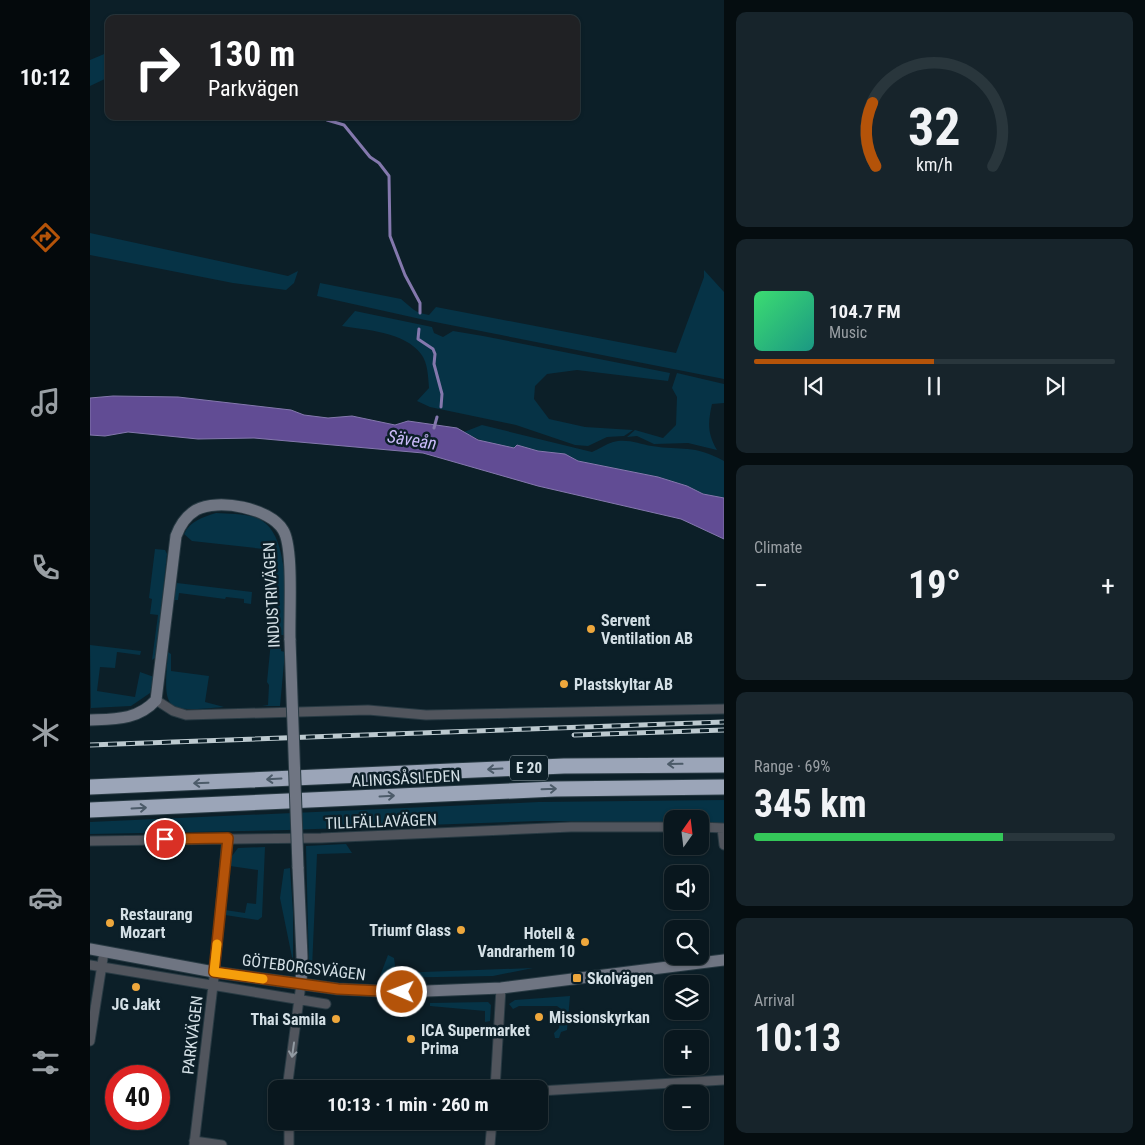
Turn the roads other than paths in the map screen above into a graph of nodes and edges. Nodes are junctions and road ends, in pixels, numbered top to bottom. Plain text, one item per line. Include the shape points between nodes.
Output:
1 (156, 700) junction
2 (724, 709) edge
3 (90, 720) edge
4 (724, 764) edge
5 (90, 787) edge
6 (724, 787) edge
7 (90, 810) edge
8 (664, 827) edge
9 (709, 827) edge
10 (723, 828) edge
11 (228, 838) junction
12 (90, 841) edge
13 (724, 845) edge
14 (90, 949) edge
15 (104, 952) junction
16 (724, 960) edge
17 (90, 965) edge
18 (102, 967) junction
19 (214, 972) junction
20 (301, 984) junction
21 (213, 986) junction
22 (501, 988) junction
23 (300, 1000) junction
24 (326, 1004) dead end
25 (90, 1041) edge
26 (288, 1080) edge
27 (496, 1080) edge
28 (724, 1080) edge
29 (548, 1090) edge
30 (290, 1130) edge
31 (491, 1130) edge
32 (194, 1143) edge
33 (222, 1145) edge
34 (289, 1145) edge
35 (490, 1145) edge

1 - 2 street via 173,712 186,715 368,710 426,715
1 - 3 street via 135,716
1 - 20 street, INDUSTRIVÄGEN, bridge via 176,536 184,520 198,509 220,505 252,510 270,517 284,530 288,546
4 -> 5 highway, E 20 via 564,766
7 -> 6 highway, ALINGSÅSLEDEN / E 20 via 556,789
8 - 11 street, TILLFÄLLAVÄGEN
9 - 10 street
10 - 13 street
11 - 12 street, TILLFÄLLAVÄGEN
11 - 19 street, PARKVÄGEN
14 - 15 street, GÖTEBORGSVÄGEN
15 - 18 street
15 - 19 street, GÖTEBORGSVÄGEN
16 - 22 street, GÖTEBORGSVÄGEN
17 - 18 street, GÖTEBORGSVÄGEN
18 - 21 street, GÖTEBORGSVÄGEN
18 - 25 street
19 - 20 street, GÖTEBORGSVÄGEN
19 - 21 street, PARKVÄGEN
20 - 22 street, GÖTEBORGSVÄGEN via 383,992
20 - 23 street
21 - 23 street, GÖTEBORGSVÄGEN
21 - 32 street, PARKVÄGEN
22 - 27 street
23 - 24 street, GÖTEBORGSVÄGEN
23 -> 26 street
28 - 29 street
30 - 34 street
31 - 35 street
32 - 33 street

